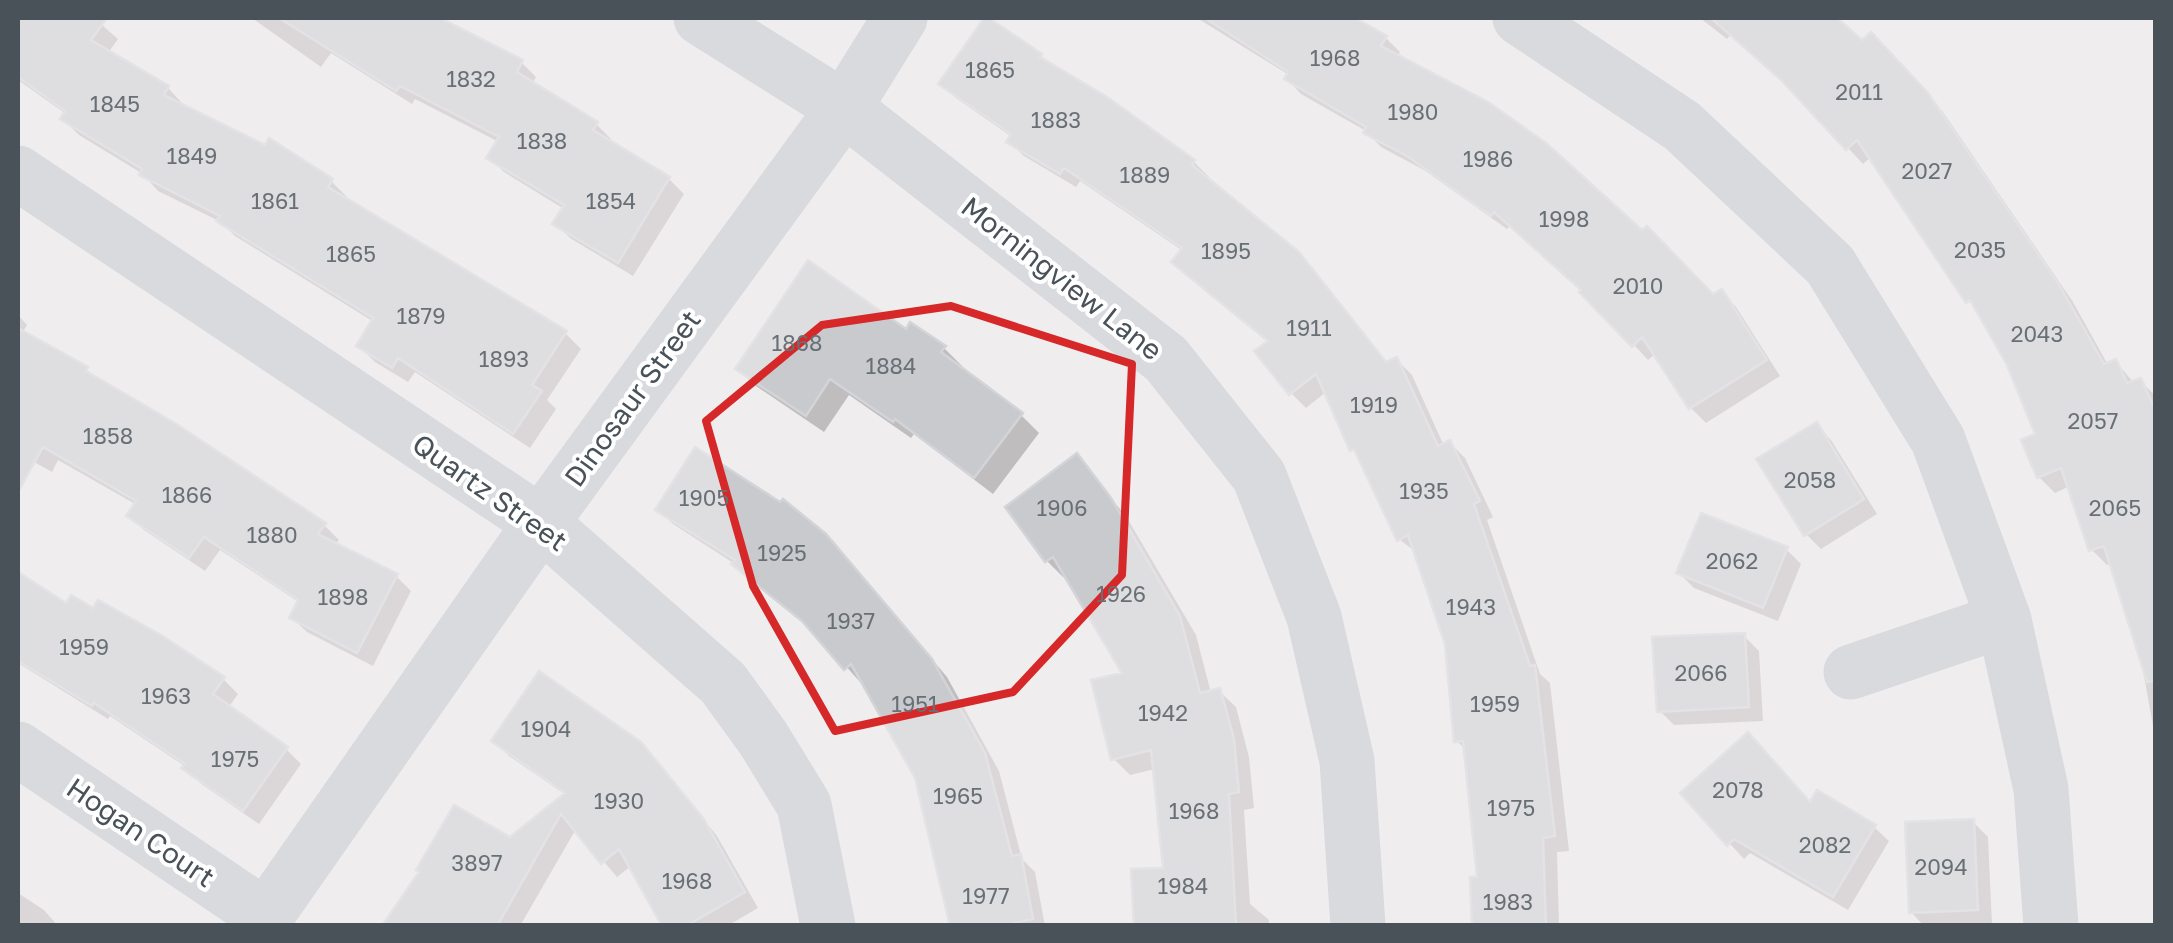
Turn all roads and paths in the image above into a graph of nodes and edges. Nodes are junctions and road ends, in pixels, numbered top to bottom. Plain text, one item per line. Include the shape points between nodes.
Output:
1 (701, 18) edge
2 (900, 18) edge
3 (1520, 18) edge
4 (844, 108) junction
5 (18, 173) edge
6 (542, 523) junction
7 (2004, 620) junction
8 (1850, 672) dead end
9 (18, 749) edge
10 (262, 921) edge
11 (828, 926) edge
12 (1358, 926) edge
13 (2051, 926) edge

1 - 4 street, Morningview Lane
2 - 4 street, Dinosaur Street
3 - 7 street via 1682,126 1830,265 1938,440
4 - 6 street, Dinosaur Street
4 - 12 street, Morningview Lane via 1166,358 1260,476 1314,617 1347,760
5 - 6 street, Quartz Street
6 - 10 street, Dinosaur Street
6 - 11 street, Quartz Street via 723,683 763,738 804,804
7 - 8 street
7 - 13 street via 2042,789
9 - 10 street, Hogan Court

